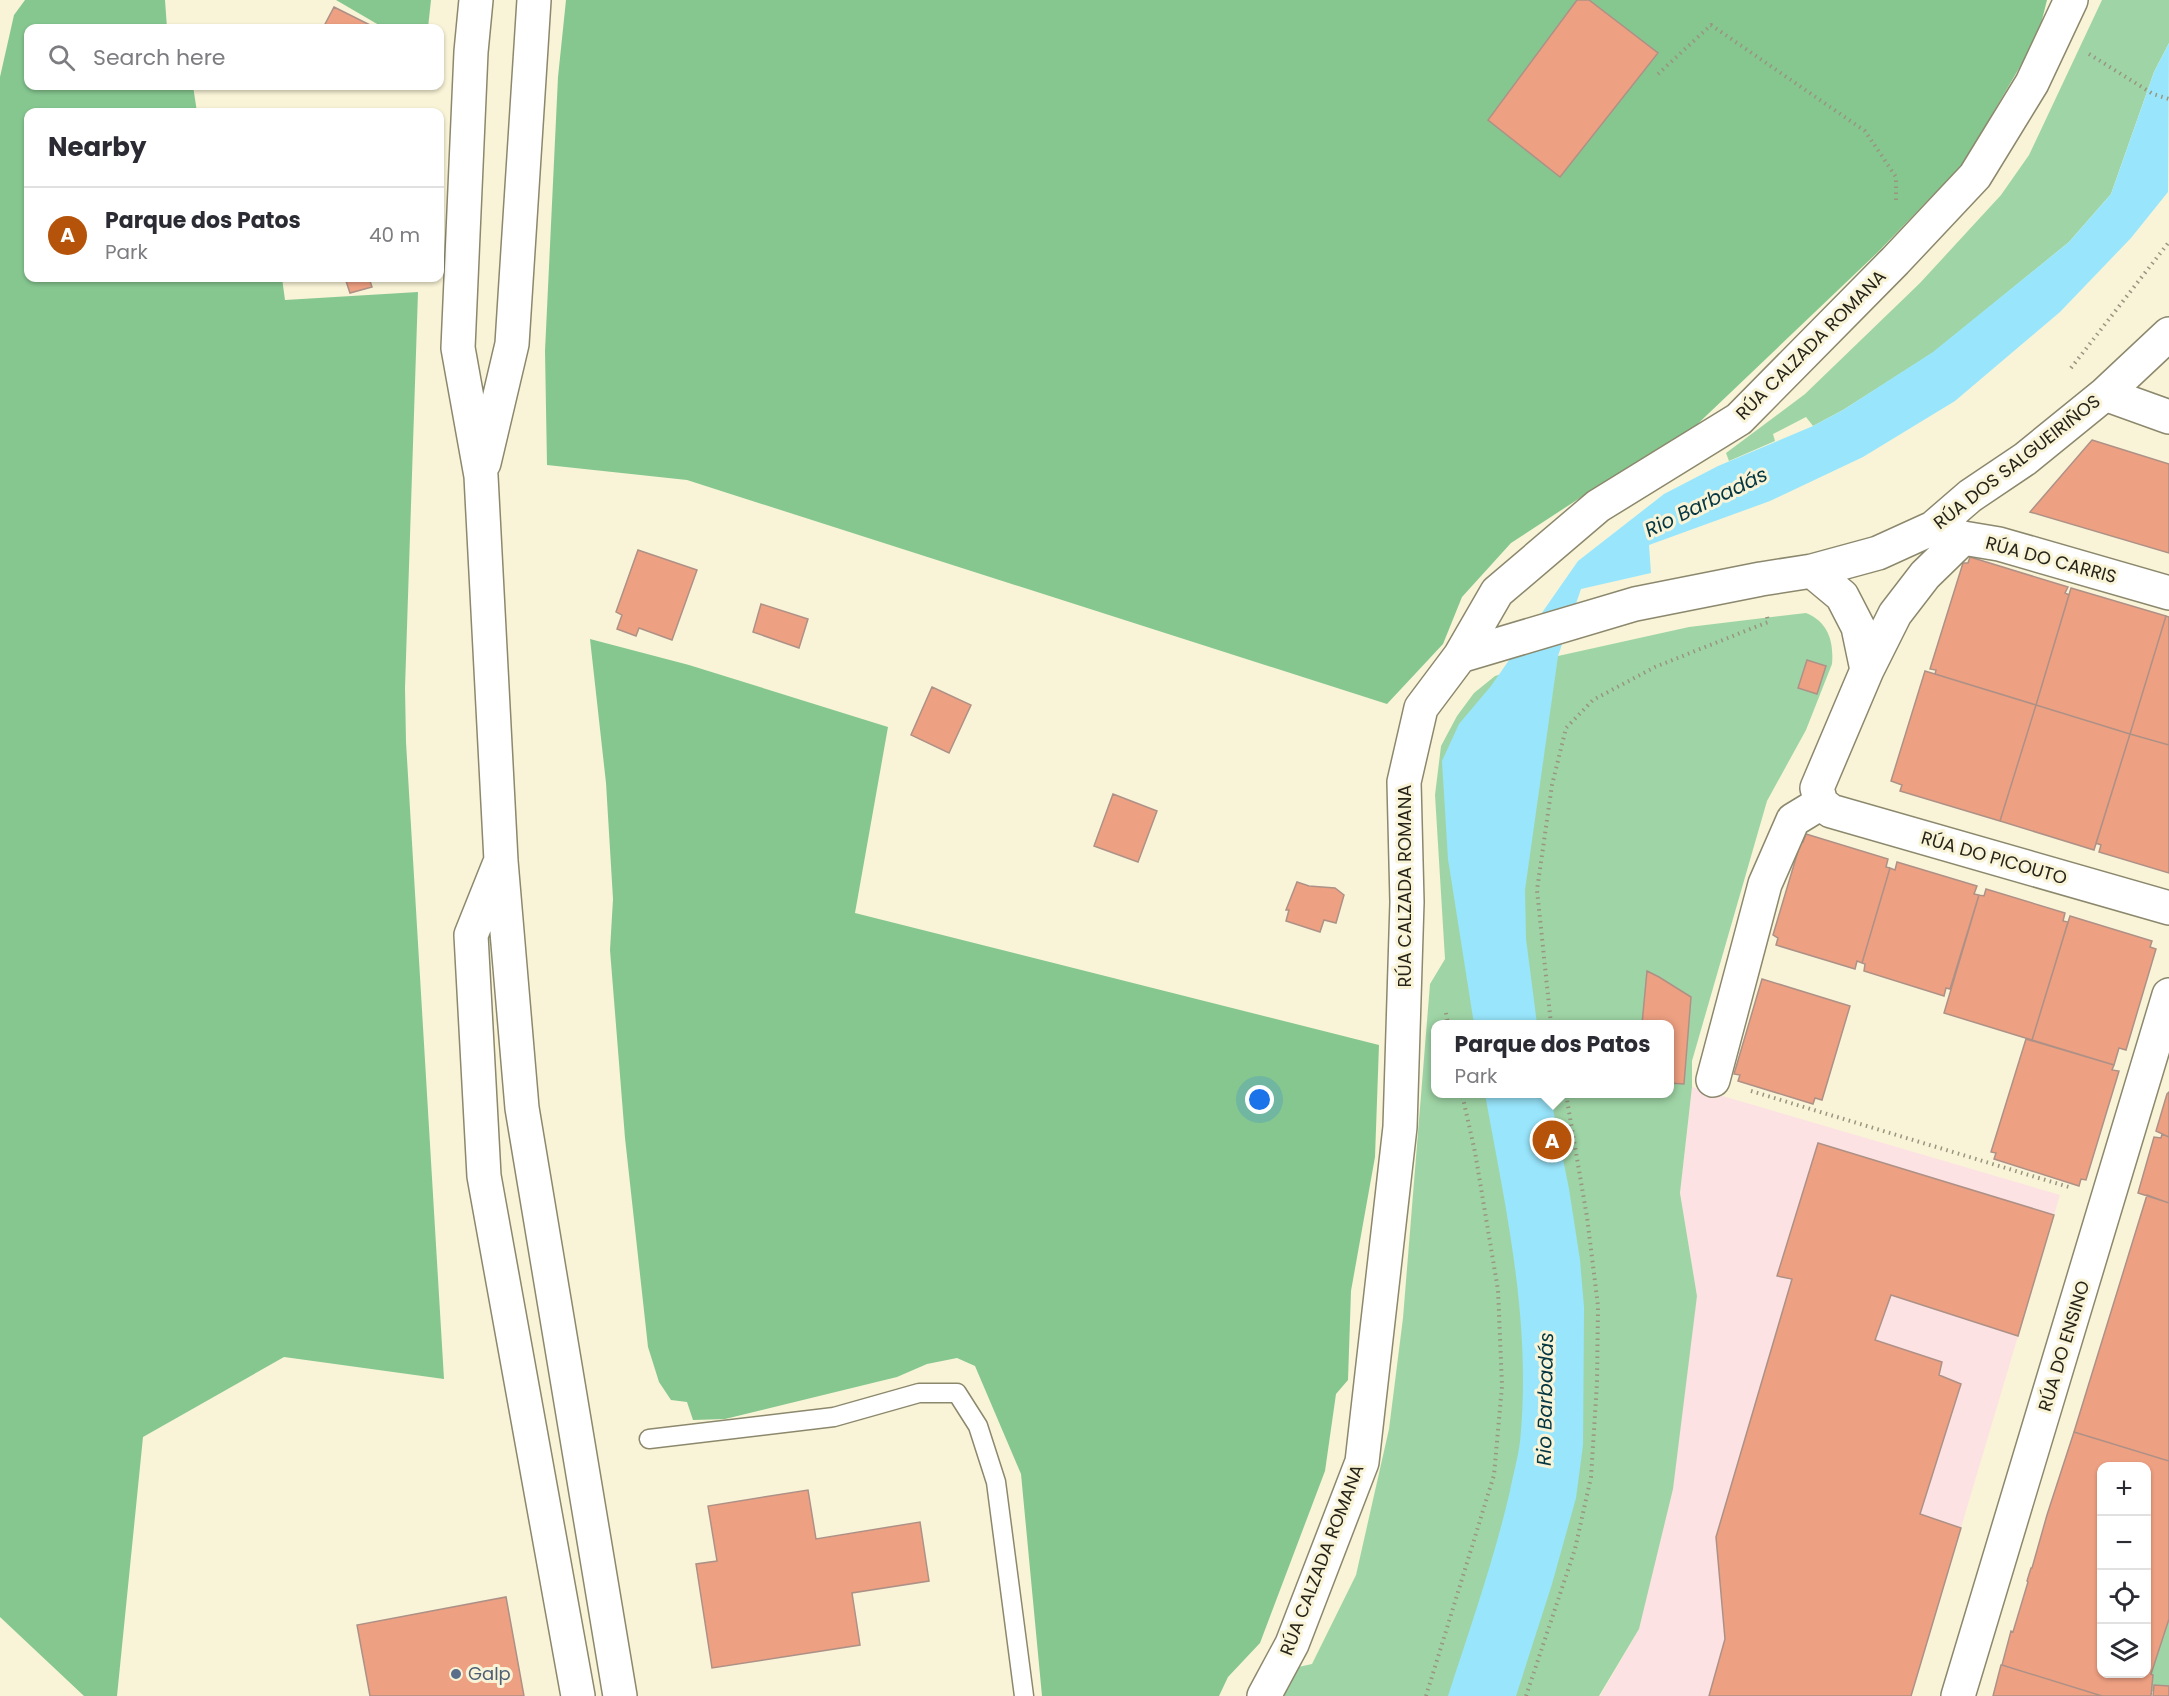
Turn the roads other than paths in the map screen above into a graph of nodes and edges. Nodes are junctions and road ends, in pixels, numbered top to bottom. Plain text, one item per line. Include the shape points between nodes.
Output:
1 (476, 0) edge
2 (534, 0) edge
3 (2071, 0) edge
4 (2169, 334) edge
5 (2104, 394) junction
6 (2169, 417) edge
7 (481, 476) junction
8 (1948, 533) junction
9 (1812, 571) junction
10 (2169, 593) edge
11 (1460, 656) junction
12 (1867, 670) junction
13 (1821, 803) junction
14 (501, 861) junction
15 (2169, 908) edge
16 (2169, 995) edge
17 (1713, 1080) road end
18 (649, 1439) dead end
19 (578, 1696) edge
20 (620, 1696) edge
21 (1024, 1696) edge
22 (1264, 1696) edge
23 (1958, 1696) edge

1 - 7 street via 458,348
2 - 7 street via 512,344
3 - 11 street, RÚA CALZADA ROMANA via 2032,83 1975,176 1739,419 1599,506 1497,592
4 - 5 street, RÚA DOS SALGUEIRIÑOS
5 - 6 street
5 - 8 street, RÚA DOS SALGUEIRIÑOS via 2025,459 1970,496
7 - 14 street
8 - 9 street, RÚA DOS SALGUEIRIÑOS
8 - 10 street, RÚA DO CARRIS
8 - 12 street via 1925,575 1895,615
9 - 11 street, RÚA DOS SALGUEIRIÑOS via 1635,604
9 - 12 street via 1842,596 1858,627
11 - 22 street, RÚA CALZADA ROMANA via 1421,708 1404,782 1407,902 1400,1127 1362,1462 1292,1644
12 - 13 street via 1817,788
13 - 15 street, RÚA DO PICOUTO via 1832,811
13 - 17 street via 1793,819 1765,884
14 - 19 street via 471,935 484,1176
14 - 20 street via 522,1108
16 - 23 street, RÚA DO ENSINO
18 - 21 lane via 834,1417 919,1393 957,1393 978,1426 996,1482

